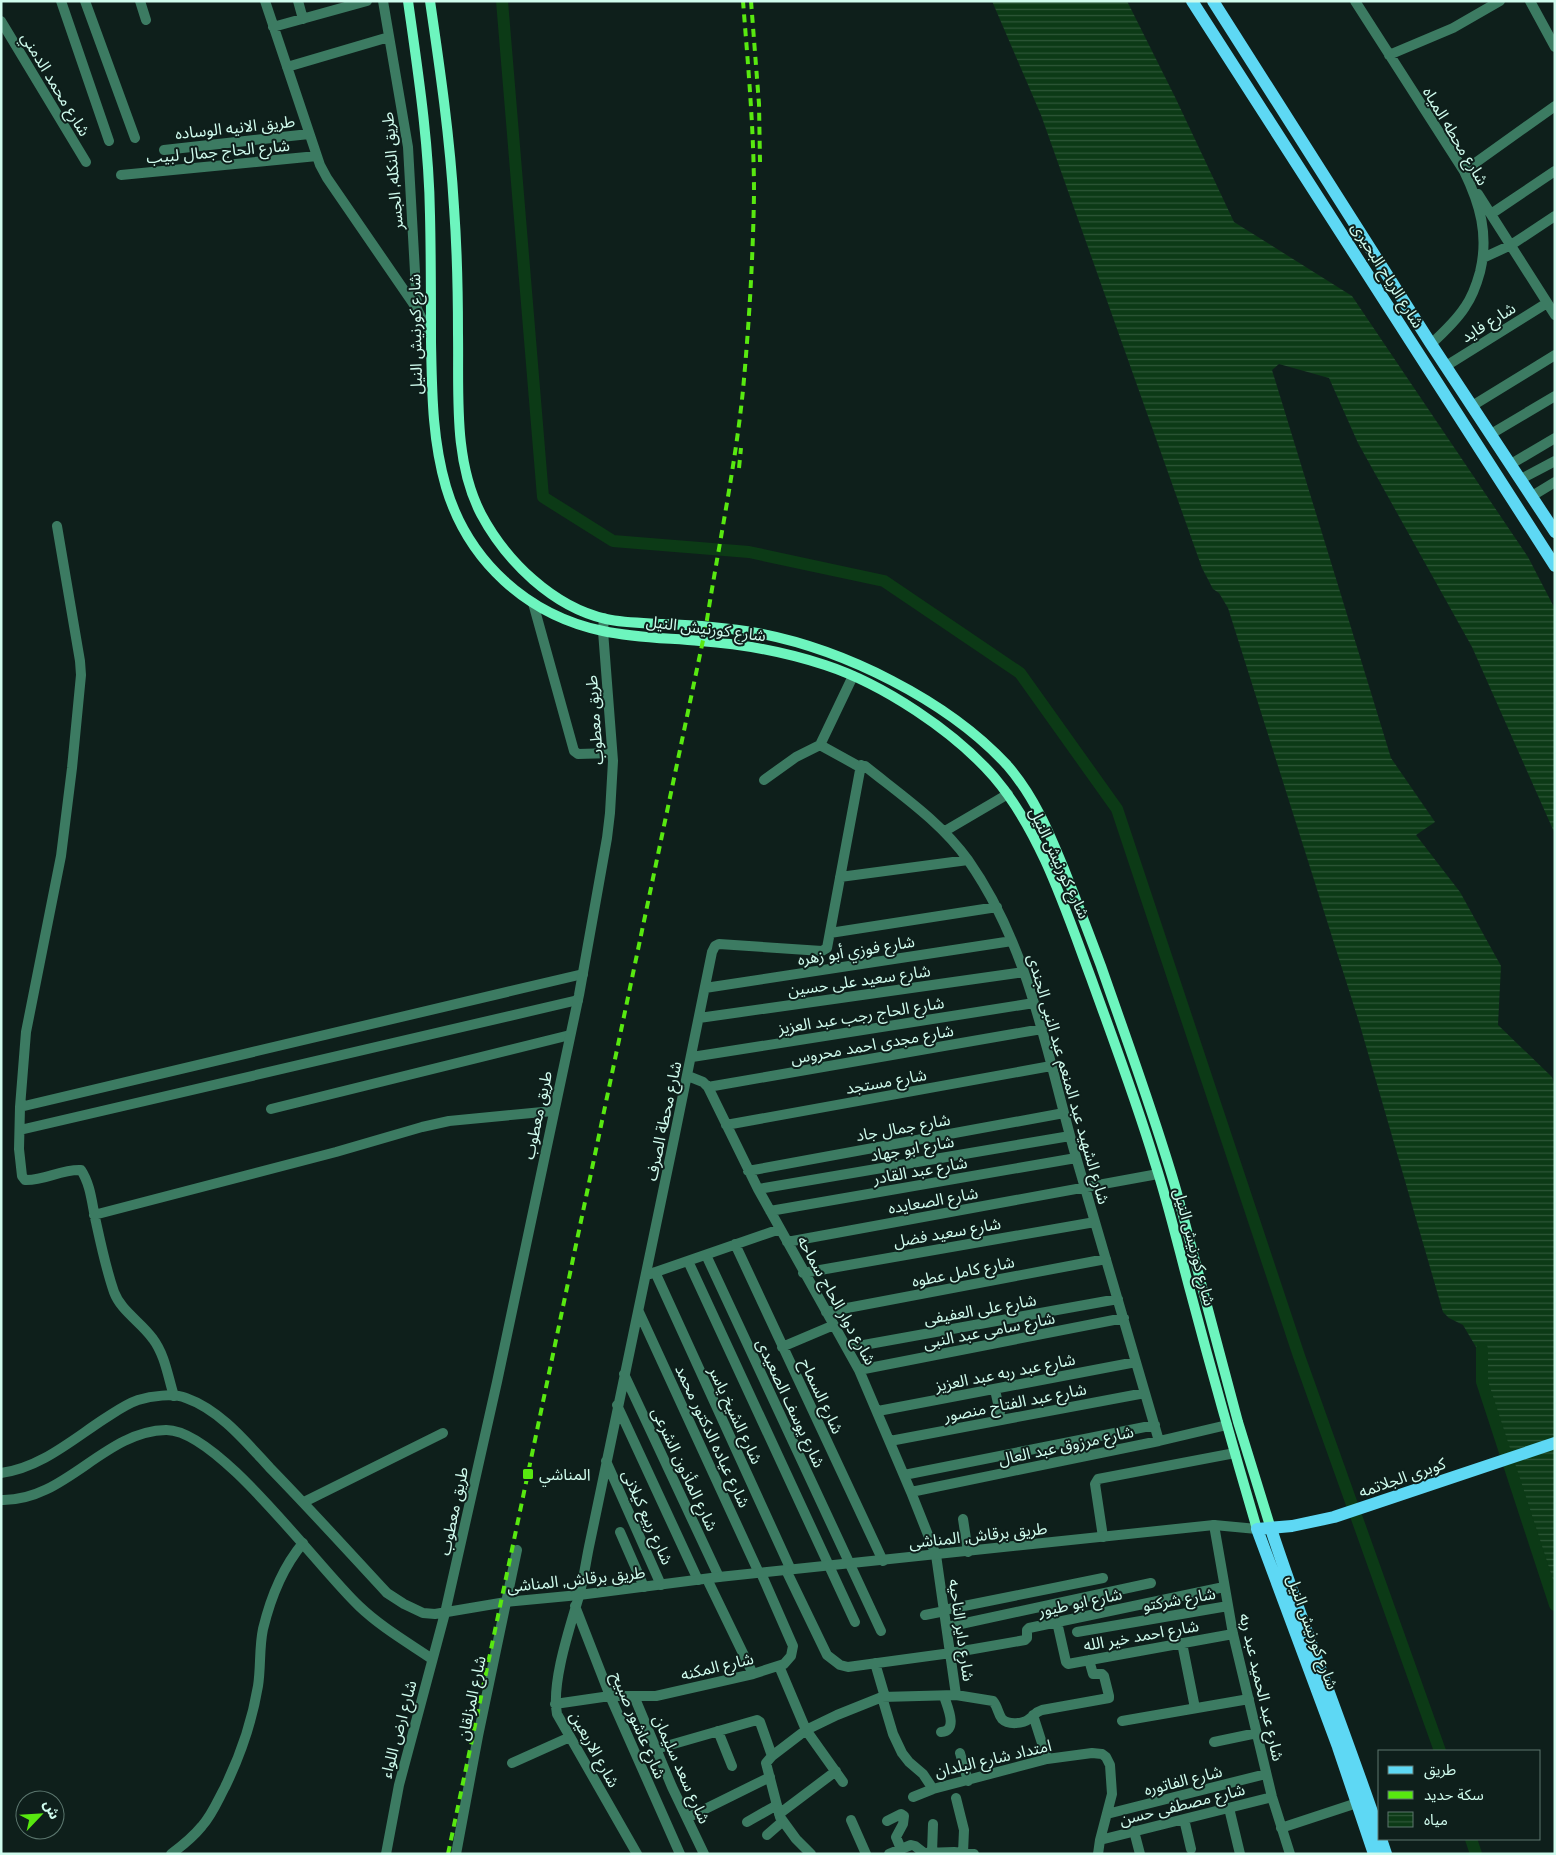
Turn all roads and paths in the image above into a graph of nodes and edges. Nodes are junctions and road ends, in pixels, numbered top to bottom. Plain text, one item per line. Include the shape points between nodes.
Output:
1 (61, 1) edge
2 (85, 1) edge
3 (140, 1) edge
4 (265, 1) edge
5 (298, 1) edge
6 (367, 1) edge
7 (383, 1) edge
8 (408, 1) edge
9 (430, 1) edge
10 (1192, 1) edge
11 (1213, 1) edge
12 (1355, 1) edge
13 (1500, 1) edge
14 (1530, 1) edge
15 (1488, 4) edge
16 (334, 6) edge
17 (303, 18) junction
18 (146, 20) dead end
19 (1, 21) edge
20 (273, 26) junction
21 (389, 37) junction
22 (1555, 47) edge
23 (1389, 56) junction
24 (286, 67) junction
25 (1555, 106) edge
26 (310, 134) junction
27 (135, 138) dead end
28 (109, 141) dead end
29 (164, 150) dead end
30 (317, 156) junction
31 (86, 162) dead end
32 (1464, 171) junction
33 (1555, 171) edge
34 (121, 175) dead end
35 (1491, 214) junction
36 (1555, 216) edge
37 (1510, 245) junction
38 (1483, 258) junction
39 (1547, 303) junction
40 (417, 309) junction
41 (1555, 315) edge
42 (432, 337) junction
43 (1431, 344) junction
44 (1555, 355) edge
45 (1446, 366) junction
46 (1555, 396) edge
47 (1472, 406) junction
48 (1491, 434) junction
49 (1555, 438) edge
50 (1555, 461) edge
51 (1511, 464) junction
52 (1521, 480) junction
53 (1555, 482) edge
54 (1532, 496) junction
55 (57, 526) dead end
56 (1554, 530) edge
57 (1555, 566) edge
58 (533, 603) junction
59 (604, 618) junction
60 (603, 631) junction
61 (757, 633) junction
62 (755, 648) junction
63 (853, 676) junction
64 (820, 745) junction
65 (612, 753) junction
66 (861, 765) junction
67 (764, 780) dead end
68 (1008, 794) junction
69 (1044, 821) junction
70 (1030, 828) junction
71 (945, 832) junction
72 (968, 860) junction
73 (840, 877) junction
74 (996, 907) junction
75 (830, 933) junction
76 (1012, 941) junction
77 (1024, 972) junction
78 (582, 974) junction
79 (705, 988) junction
80 (578, 1000) junction
81 (1034, 1003) junction
82 (699, 1018) junction
83 (1042, 1029) junction
84 (570, 1035) junction
85 (692, 1057) junction
86 (1051, 1066) junction
87 (688, 1076) junction
88 (708, 1088) junction
89 (20, 1107) junction
90 (271, 1109) dead end
91 (553, 1111) junction
92 (1064, 1113) junction
93 (726, 1126) junction
94 (20, 1130) junction
95 (1070, 1136) junction
96 (1076, 1158) junction
97 (748, 1171) junction
98 (1158, 1174) junction
99 (1085, 1187) junction
100 (758, 1189) junction
101 (1178, 1193) junction
102 (1164, 1196) junction
103 (770, 1211) junction
104 (94, 1215) junction
105 (1095, 1222) junction
106 (780, 1229) junction
107 (787, 1242) junction
108 (735, 1244) junction
109 (706, 1255) junction
110 (1106, 1259) junction
111 (688, 1261) junction
112 (651, 1273) junction
113 (803, 1273) junction
114 (1118, 1299) junction
115 (639, 1312) junction
116 (826, 1312) junction
117 (1124, 1318) junction
118 (834, 1325) junction
119 (782, 1347) junction
120 (847, 1348) junction
121 (1222, 1361) junction
122 (1136, 1362) junction
123 (1210, 1364) junction
124 (859, 1370) junction
125 (624, 1374) junction
126 (995, 1390) junction
127 (1145, 1392) junction
128 (174, 1396) junction
129 (617, 1405) junction
130 (878, 1411) junction
131 (1000, 1412) dead end
132 (1226, 1424) junction
133 (1155, 1426) junction
134 (443, 1433) dead end
135 (890, 1441) junction
136 (1159, 1441) junction
137 (1555, 1443) edge
138 (1234, 1453) junction
139 (606, 1461) junction
140 (1, 1473) edge
141 (904, 1475) junction
142 (911, 1492) junction
143 (1, 1500) edge
144 (304, 1502) junction
145 (963, 1519) dead end
146 (1214, 1525) junction
147 (1258, 1529) junction
148 (1271, 1529) junction
149 (620, 1532) dead end
150 (1103, 1537) junction
151 (302, 1544) junction
152 (517, 1550) dead end
153 (968, 1552) junction
154 (936, 1555) junction
155 (883, 1561) junction
156 (849, 1564) junction
157 (829, 1566) junction
158 (788, 1570) junction
159 (760, 1573) junction
160 (719, 1577) junction
161 (1103, 1578) dead end
162 (703, 1579) junction
163 (1151, 1583) dead end
164 (661, 1585) junction
165 (644, 1587) junction
166 (1224, 1587) junction
167 (579, 1595) junction
168 (506, 1602) junction
169 (575, 1606) junction
170 (1228, 1606) junction
171 (945, 1610) junction
172 (445, 1613) junction
173 (925, 1615) dead end
174 (855, 1622) dead end
175 (1056, 1622) junction
176 (947, 1627) junction
177 (881, 1630) dead end
178 (1077, 1632) dead end
179 (1233, 1634) junction
180 (1182, 1643) junction
181 (951, 1653) junction
182 (434, 1654) junction
183 (1089, 1660) junction
184 (875, 1664) junction
185 (779, 1666) junction
186 (753, 1674) junction
187 (956, 1695) junction
188 (610, 1696) junction
189 (634, 1696) junction
190 (944, 1696) junction
191 (884, 1697) junction
192 (1249, 1699) junction
193 (555, 1704) junction
194 (1195, 1708) junction
195 (1033, 1715) junction
196 (1122, 1720) dead end
197 (806, 1730) junction
198 (718, 1731) junction
199 (941, 1732) dead end
200 (1257, 1732) junction
201 (570, 1737) junction
202 (1214, 1742) dead end
203 (656, 1749) junction
204 (960, 1753) dead end
205 (772, 1756) junction
206 (1047, 1759) junction
207 (512, 1764) dead end
208 (732, 1766) dead end
209 (836, 1771) junction
210 (1266, 1774) junction
211 (770, 1777) junction
212 (968, 1781) junction
213 (843, 1782) dead end
214 (933, 1789) junction
215 (913, 1797) dead end
216 (1272, 1797) junction
217 (956, 1798) dead end
218 (1357, 1803) junction
219 (1229, 1808) junction
220 (780, 1813) junction
221 (1107, 1814) junction
222 (687, 1818) junction
223 (1184, 1819) junction
224 (851, 1820) dead end
225 (887, 1821) dead end
226 (747, 1822) dead end
227 (933, 1824) dead end
228 (1281, 1828) junction
229 (1378, 1829) edge
230 (1134, 1831) junction
231 (767, 1835) dead end
232 (1100, 1840) junction
233 (1381, 1840) edge
234 (901, 1849) junction
235 (1191, 1849) dead end
236 (932, 1853) edge
237 (968, 1853) edge
238 (171, 1854) edge
239 (386, 1854) edge
240 (456, 1854) edge
241 (637, 1854) edge
242 (680, 1854) edge
243 (704, 1854) edge
244 (811, 1854) edge
245 (866, 1854) edge
246 (889, 1854) edge
247 (1098, 1854) edge
248 (1140, 1854) edge
249 (1240, 1854) edge
250 (1290, 1854) edge
251 (1374, 1854) edge
252 (1386, 1854) edge

1 - 28 street
2 - 27 street
3 - 18 street
4 - 20 street
5 - 17 street
6 - 16 street
7 - 21 street, طريق النكله, الجسر
8 - 42 main road, شارع كورنيش النيل via 429,190
9 - 59 main road, شارع كورنيش النيل via 452,182 460,429 469,484 493,535 530,577 553,595
10 - 57 main road, شارع الرياح البحيرى
11 - 43 main road, شارع الرياح البحيرى
12 - 23 street, شارع محطه المياه
13 - 15 street
14 - 22 street
15 - 23 street via 1453,28
16 - 17 street
17 - 20 street
19 - 31 street, شارع محمد الدمني
20 - 24 street
21 - 24 street
21 - 40 street, طريق النكله, الجسر via 408,147
23 - 32 street, شارع محطه المياه
24 - 26 street
25 - 32 street
26 - 29 street, طريق الانيه الوساده
26 - 30 street
30 - 34 street, شارع الحاج جمال لبيب
30 - 40 street via 327,178
32 - 35 street
32 - 38 street, شارع محطه المياه via 1480,214 1484,235
33 - 35 street
35 - 37 street
36 - 37 street
37 - 38 street
37 - 39 street
38 - 43 street, شارع محطه المياه via 1477,283 1466,306
39 - 41 street
39 - 45 street, شارع فايد
40 - 42 street
42 - 58 main road, شارع كورنيش النيل via 435,432 448,493 475,548 513,589
43 - 45 main road, شارع الرياح البحيرى
44 - 47 street
45 - 47 main road, شارع الرياح البحيرى
46 - 48 street
47 - 48 main road, شارع الرياح البحيرى
48 - 51 main road, شارع الرياح البحيرى
49 - 51 street
50 - 52 street
51 - 52 main road, شارع الرياح البحيرى
52 - 54 main road, شارع الرياح البحيرى
53 - 54 street
54 - 56 main road, شارع الرياح البحيرى
55 - 89 street via 81,675 61,856 26,1032
58 - 60 main road, شارع كورنيش النيل via 579,625
58 - 65 street via 574,751 578,754
59 - 60 street, طريق معطوب
59 - 61 main road, شارع كورنيش النيل
60 - 62 main road, شارع كورنيش النيل
60 - 65 street, طريق معطوب
61 - 62 main road
61 - 69 main road, شارع كورنيش النيل via 792,641 853,663 908,689 996,754 1023,786
62 - 63 main road, شارع كورنيش النيل via 823,664
63 - 64 street
63 - 68 main road, شارع كورنيش النيل via 901,701 936,725 982,763
64 - 66 street, شارع الشهيد عبد المنعم عبد النبى الجندى
64 - 67 street via 796,757
65 - 78 street, طريق معطوب via 610,813
66 - 71 street, شارع الشهيد عبد المنعم عبد النبى الجندى
66 - 73 street, شارع محطة الصرف
68 - 70 main road, شارع كورنيش النيل
68 - 71 street
69 - 70 main road
69 - 101 main road, شارع كورنيش النيل via 1084,920
70 - 98 main road, شارع كورنيش النيل via 1071,924
71 - 72 street, شارع الشهيد عبد المنعم عبد النبى الجندى
72 - 73 street
72 - 74 street, شارع الشهيد عبد المنعم عبد النبى الجندى
73 - 75 street, شارع محطة الصرف
74 - 75 street
74 - 76 street, شارع الشهيد عبد المنعم عبد النبى الجندى
75 - 79 street, شارع محطة الصرف via 828,946 822,951 719,944 712,952
76 - 77 street, شارع الشهيد عبد المنعم عبد النبى الجندى
76 - 79 street, شارع فوزي أبو زهره
77 - 81 street, شارع الشهيد عبد المنعم عبد النبى الجندى
77 - 82 street, شارع سعيد على حسين
78 - 80 street, طريق معطوب
78 - 89 street
79 - 82 street, شارع محطة الصرف
80 - 84 street, طريق معطوب
80 - 94 street
81 - 83 street, شارع الشهيد عبد المنعم عبد النبى الجندى
81 - 85 street, شارع الحاج رجب عبد العزيز
82 - 85 street, شارع محطة الصرف
83 - 86 street, شارع الشهيد عبد المنعم عبد النبى الجندى
83 - 88 street, شارع مجدى احمد محروس
84 - 90 street
84 - 91 street, طريق معطوب
85 - 87 street, شارع محطة الصرف
86 - 92 street, شارع الشهيد عبد المنعم عبد النبى الجندى
86 - 93 street, شارع مستجد
87 - 88 street via 703,1082
87 - 112 street, شارع محطة الصرف
88 - 93 street, شارع دوار الحاج سماحه
89 - 94 street
91 - 104 street via 449,1121 422,1127
91 - 172 street, طريق معطوب
92 - 95 street, شارع الشهيد عبد المنعم عبد النبى الجندى
92 - 97 street, شارع جمال جاد
93 - 97 street, شارع دوار الحاج سماحه
94 - 104 street via 22,1176 25,1180 81,1170
95 - 96 street, شارع الشهيد عبد المنعم عبد النبى الجندى
95 - 100 street, شارع ابو جهاد
96 - 99 street, شارع الشهيد عبد المنعم عبد النبى الجندى
96 - 103 street, شارع عبد القادر
97 - 100 street, شارع دوار الحاج سماحه
98 - 99 street, شارع الصعايده
98 - 102 main road, شارع كورنيش النيل
99 - 105 street, شارع الشهيد عبد المنعم عبد النبى الجندى
99 - 107 street, شارع الصعايده
100 - 103 street, شارع دوار الحاج سماحه
101 - 102 main road
101 - 121 main road, شارع كورنيش النيل
102 - 123 main road, شارع كورنيش النيل
103 - 106 street, شارع دوار الحاج سماحه
104 - 128 street via 115,1294 119,1303 153,1338 163,1357
105 - 110 street, شارع الشهيد عبد المنعم عبد النبى الجندى
105 - 113 street, شارع سعيد فضل
106 - 107 street, شارع دوار الحاج سماحه
106 - 108 street
107 - 113 street, شارع دوار الحاج سماحه
108 - 109 street
108 - 119 street, شارع السماح
109 - 111 street
109 - 156 street, شارع يوسف الصعيدى
110 - 114 street, شارع الشهيد عبد المنعم عبد النبى الجندى
110 - 116 street, شارع كامل عطوه
111 - 112 street
111 - 157 street
112 - 115 street, شارع محطة الصرف
112 - 158 street, شارع الشيخ ياسر
113 - 116 street, شارع دوار الحاج سماحه
114 - 117 street, شارع الشهيد عبد المنعم عبد النبى الجندى
114 - 120 street, شارع على العفيفى
115 - 125 street, شارع محطة الصرف
115 - 159 street, شارع عياده الدكتور محمد
116 - 118 street, شارع دوار الحاج سماحه
117 - 122 street, شارع الشهيد عبد المنعم عبد النبى الجندى
117 - 124 street, شارع سامى عبد النبى
118 - 119 street
118 - 120 street, شارع دوار الحاج سماحه
119 - 155 street, شارع السماح
120 - 124 street, شارع دوار الحاج سماحه
121 - 123 main road
121 - 148 main road, شارع كورنيش النيل
122 - 126 street, شارع عبد ربه عبد العزيز
122 - 127 street, شارع الشهيد عبد المنعم عبد النبى الجندى
123 - 132 main road, شارع كورنيش النيل
124 - 130 street, شارع دوار الحاج سماحه
125 - 129 street, شارع محطة الصرف
125 - 160 street, شارع المأذون الشرعى
126 - 130 street, شارع عبد ربه عبد العزيز
126 - 131 street
127 - 133 street, شارع الشهيد عبد المنعم عبد النبى الجندى
127 - 135 street, شارع عبد الفتاح منصور
128 - 140 street, طريق برقاش, المناشى via 137,1400 36,1463 18,1471
128 - 144 street, طريق برقاش, المناشى via 203,1405 224,1422
129 - 139 street, شارع محطة الصرف
129 - 162 street
130 - 135 street, شارع دوار الحاج سماحه
132 - 136 street, شارع مرزوق عبد العال
132 - 138 main road, شارع كورنيش النيل
133 - 136 street, شارع الشهيد عبد المنعم عبد النبى الجندى
133 - 141 street
134 - 144 street
135 - 141 street, شارع دوار الحاج سماحه
136 - 142 street, شارع مرزوق عبد العال
137 - 148 main road, كوبرى الجلاتمه via 1334,1517
138 - 147 main road, شارع كورنيش النيل
138 - 150 street via 1098,1479 1095,1484
139 - 164 street, شارع ربيع كيلانى
139 - 167 street, شارع محطة الصرف
141 - 142 street, شارع دوار الحاج سماحه
142 - 154 street, شارع دوار الحاج سماحه
143 - 151 street via 34,1494 127,1439 147,1431 168,1429 189,1435 207,1447 256,1491
144 - 172 street, طريق برقاش, المناشى via 387,1593 423,1613
145 - 153 street
146 - 147 street, طريق برقاش, المناشى
146 - 150 street, طريق برقاش, المناشى
146 - 166 street, شارع عبد الحميد عبد ربه
147 - 148 main road, كوبرى الجلاتمه
147 - 218 main road, شارع كورنيش النيل
148 - 229 main road, شارع كورنيش النيل
149 - 165 street
150 - 153 street, طريق برقاش, المناشى
151 - 182 street via 378,1623
151 - 238 street via 280,1581 263,1630 258,1683 242,1749 215,1808 187,1842
152 - 168 street, شارع المزلقان
153 - 154 street, طريق برقاش, المناشى
154 - 155 street, طريق برقاش, المناشى
154 - 171 street, شارع داير الناحيه
155 - 156 street, طريق برقاش, المناشى
156 - 157 street, طريق برقاش, المناشى
156 - 177 street, شارع يوسف الصعيدى
157 - 158 street, طريق برقاش, المناشى
157 - 174 street
158 - 159 street, طريق برقاش, المناشى
158 - 184 street, شارع الشيخ ياسر via 828,1655 848,1667
159 - 160 street, طريق برقاش, المناشى
159 - 185 street, شارع المكنه via 793,1646 788,1661
160 - 162 street, طريق برقاش, المناشى
161 - 171 street
162 - 164 street, طريق برقاش, المناشى
162 - 186 street
163 - 176 street
164 - 165 street, طريق برقاش, المناشى
165 - 167 street, طريق برقاش, المناشى
166 - 170 street, شارع عبد الحميد عبد ربه
166 - 175 street, شارع ابو طيور
167 - 168 street, طريق برقاش, المناشى
167 - 169 street, شارع الاربعين
168 - 172 street, طريق برقاش, المناشى
168 - 240 street, شارع المزلقان
169 - 188 street, شارع عاشور صبيح
169 - 193 street, شارع الاربعين
170 - 178 street, شارع شركتو
170 - 179 street, شارع عبد الحميد عبد ربه
171 - 173 street
171 - 176 street, شارع داير الناحيه
172 - 182 street, شارع ارض اللواء
175 - 181 street, شارع ابو طيور via 1029,1628 1025,1640
175 - 183 street, شارع احمد خير الله via 1066,1663
176 - 181 street, شارع داير الناحيه
179 - 180 street, شارع احمد خير الله
179 - 192 street, شارع عبد الحميد عبد ربه
180 - 183 street, شارع احمد خير الله
180 - 194 street
181 - 184 street, شارع الشيخ ياسر
181 - 187 street, شارع داير الناحيه
182 - 239 street, شارع ارض اللواء via 399,1785
183 - 195 street via 1093,1674 1104,1676 1108,1698 1042,1710
184 - 191 street, امتداد شارع البلدان
185 - 186 street, شارع المكنه
185 - 197 street
186 - 189 street, شارع المكنه via 656,1696
187 - 190 street, شارع داير الناحيه
187 - 195 street via 993,1701 1003,1720 1011,1723 1027,1721
188 - 189 street, شارع المكنه
188 - 193 street, شارع المكنه
188 - 242 street, شارع عاشور صبيح
189 - 203 street, شارع سعد سليمان
190 - 191 street, شارع داير الناحيه
190 - 199 street via 951,1724 950,1729
191 - 197 street, شارع داير الناحيه
191 - 214 street, امتداد شارع البلدان via 893,1734 902,1754
192 - 194 street
192 - 200 street, شارع عبد الحميد عبد ربه
193 - 201 street, شارع الاربعين
194 - 196 street
195 - 206 street
197 - 205 street, شارع داير الناحيه
197 - 209 street
198 - 203 street
198 - 205 street via 758,1720
198 - 208 street
200 - 202 street
200 - 210 street, شارع عبد الحميد عبد ربه
201 - 207 street
201 - 241 street, شارع الاربعين
203 - 222 street, شارع سعد سليمان
204 - 212 street
205 - 211 street via 766,1763
206 - 212 street, امتداد شارع البلدان
206 - 221 street, امتداد شارع البلدان via 1092,1753 1106,1757 1110,1765 1112,1794
209 - 213 street
209 - 220 street
210 - 216 street, شارع عبد الحميد عبد ربه
210 - 221 street, شارع الفاتوره
211 - 220 street
211 - 222 street
212 - 214 street, امتداد شارع البلدان
214 - 215 street
216 - 219 street, شارع مصطفى حسن
216 - 228 street, شارع عبد الحميد عبد ربه
217 - 237 street
218 - 228 street
218 - 251 main road, شارع كورنيش النيل
219 - 223 street, شارع مصطفى حسن
219 - 249 street
220 - 226 street
220 - 231 street
220 - 244 street via 802,1847
221 - 232 street
222 - 243 street, شارع سعد سليمان
223 - 230 street, شارع مصطفى حسن
223 - 235 street
224 - 245 street
225 - 234 street via 901,1814 904,1816 896,1837
227 - 236 street
228 - 250 street, شارع عبد الحميد عبد ربه
230 - 232 street, شارع مصطفى حسن
230 - 248 street
232 - 247 street
233 - 252 main road
234 - 236 street via 911,1845 924,1853
234 - 246 street
236 - 237 street

